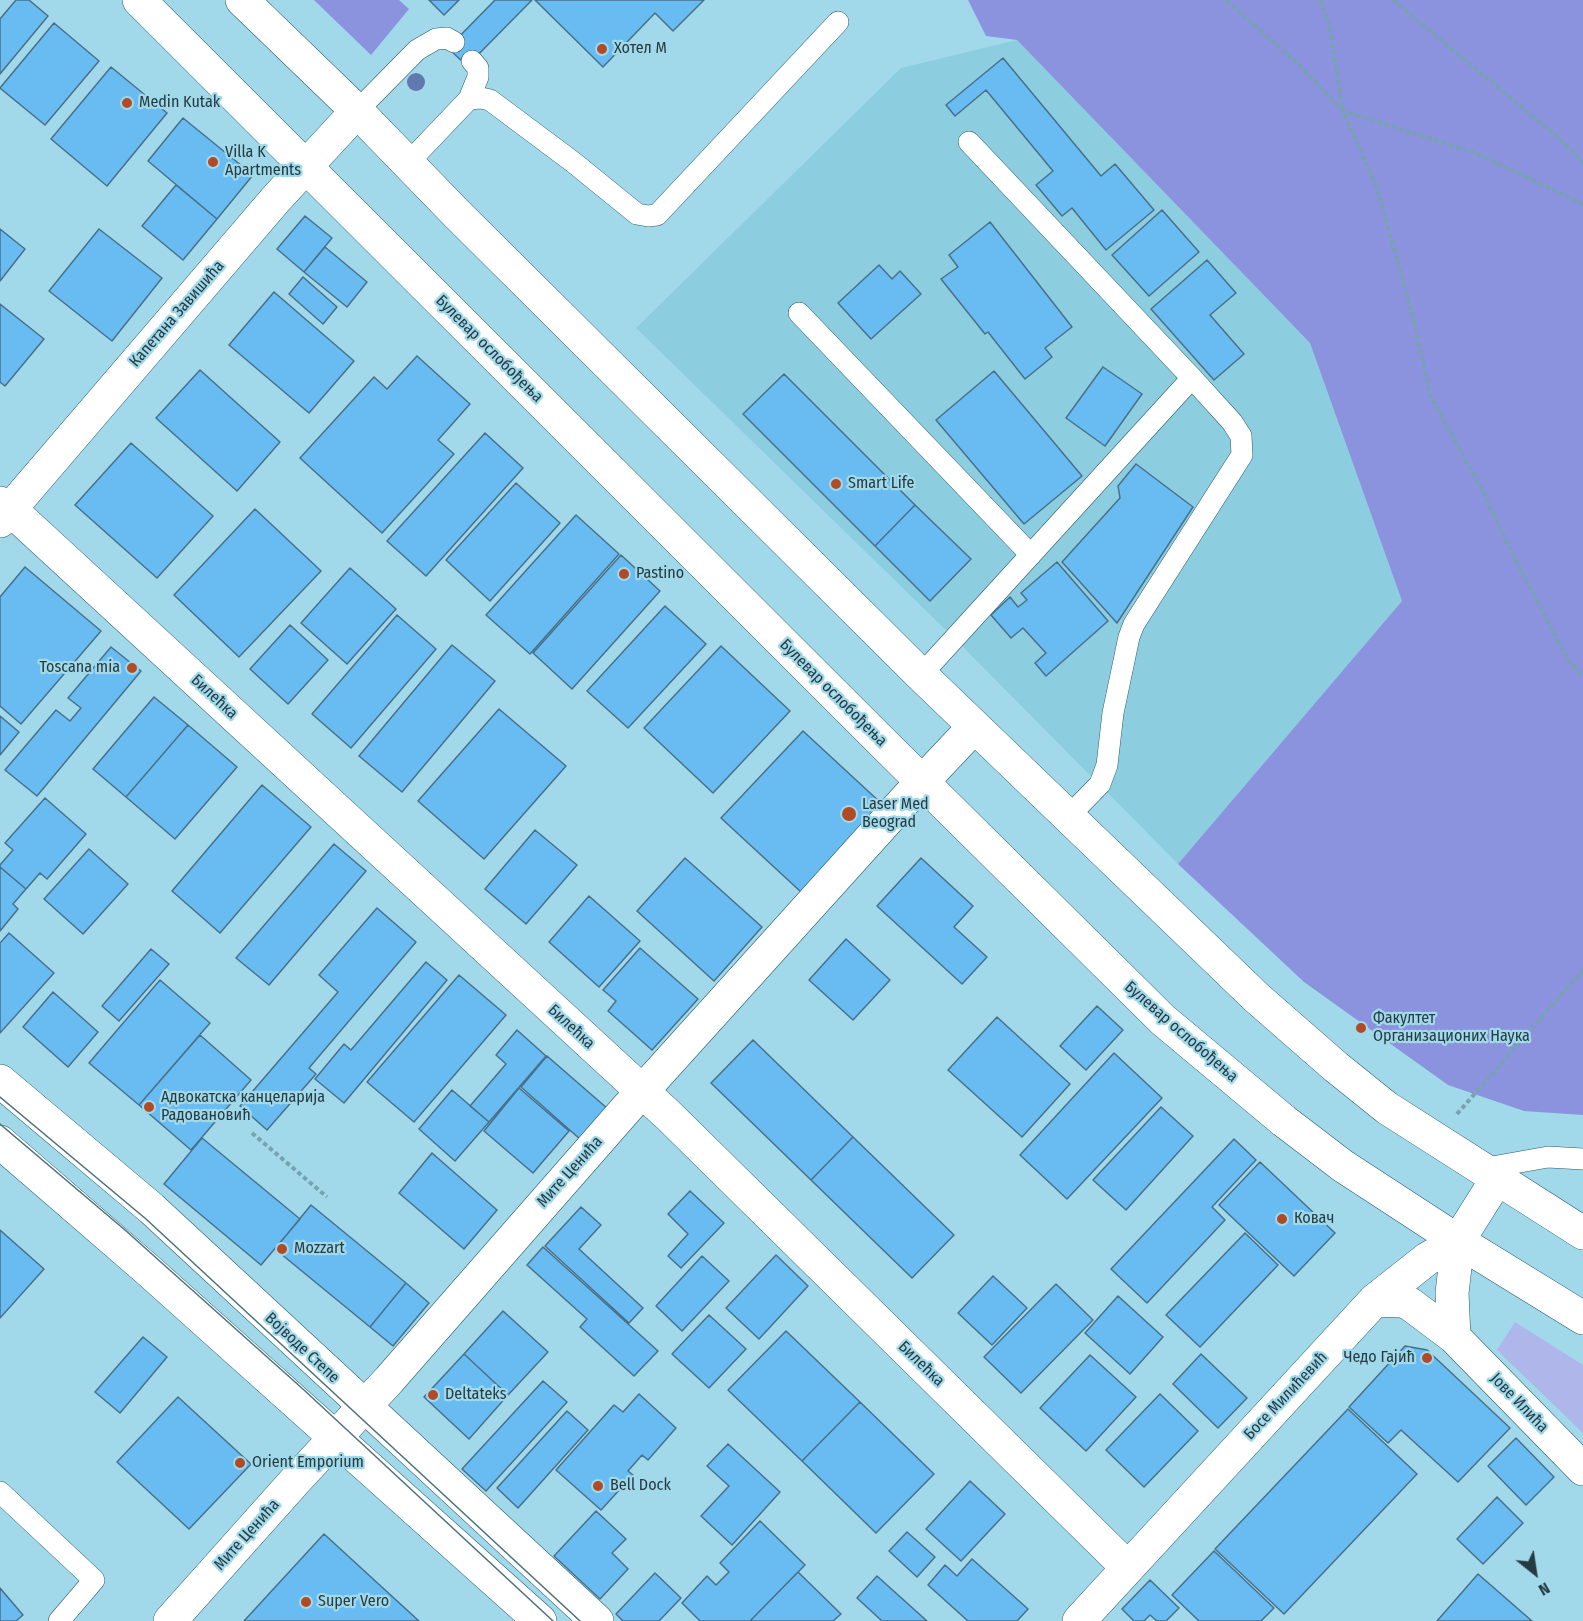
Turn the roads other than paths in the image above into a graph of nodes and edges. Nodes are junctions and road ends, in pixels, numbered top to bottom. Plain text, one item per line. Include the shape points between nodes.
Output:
1 (139, 0) edge
2 (242, 0) edge
3 (838, 22) dead end
4 (454, 42) dead end
5 (472, 61) dead end
6 (469, 99) junction
7 (357, 111) junction
8 (969, 142) dead end
9 (408, 163) junction
10 (306, 166) junction
11 (799, 313) dead end
12 (1192, 378) junction
13 (3, 511) edge
14 (1031, 555) junction
15 (921, 675) junction
16 (974, 727) junction
17 (922, 782) junction
18 (1067, 818) junction
19 (0, 1081) edge
20 (642, 1092) junction
21 (0, 1142) edge
22 (1583, 1159) edge
23 (1489, 1174) junction
24 (1583, 1233) edge
25 (1458, 1241) junction
26 (1375, 1300) junction
27 (1583, 1318) edge
28 (1454, 1337) junction
29 (364, 1406) junction
30 (335, 1438) junction
31 (1583, 1469) edge
32 (0, 1492) edge
33 (1127, 1567) junction
34 (59, 1621) edge
35 (170, 1621) edge
36 (540, 1621) edge
37 (597, 1621) edge
38 (1079, 1621) edge

1 - 10 main road, Булевар ослобођења
2 - 7 main road
3 - 6 lane via 657,215 636,214 490,100
4 - 7 lane via 436,39 417,50
5 - 6 lane via 478,68 478,77
6 - 9 lane
7 - 9 main road
7 - 10 main road, Капетана Завишића
8 - 12 lane
9 - 15 main road
10 - 13 main road, Капетана Завишића
10 - 17 main road, Булевар ослобођења
11 - 14 lane
12 - 14 lane
12 - 18 lane via 1241,436 1242,455 1134,624 1113,713 1107,765 1100,784
13 - 20 main road, Билећка
14 - 15 lane
15 - 16 main road
16 - 17 main road, Мите Ценића
16 - 18 main road
17 - 20 main road, Мите Ценића
17 - 25 main road, Булевар ослобођења via 1163,1020 1343,1166
18 - 23 main road via 1257,998 1336,1067 1387,1108
19 - 29 main road, Војводе Степе via 151,1208
20 - 29 main road, Мите Ценића
20 - 33 main road, Билећка
21 - 30 main road
22 - 23 lane via 1548,1156
23 - 24 main road
23 - 25 main road, Босе Милићевић
25 - 26 main road, Босе Милићевић via 1427,1259
25 - 27 main road, Булевар ослобођења
25 - 28 main road via 1452,1293
26 - 28 main road, Јове Илића via 1410,1304
26 - 33 main road, Босе Милићевић
28 - 31 main road, Јове Илића
29 - 30 main road, Мите Ценића
29 - 37 main road, Војводе Степе
30 - 35 main road, Мите Ценића
30 - 36 main road
32 - 34 lane via 94,1580
33 - 38 main road, Босе Милићевић

